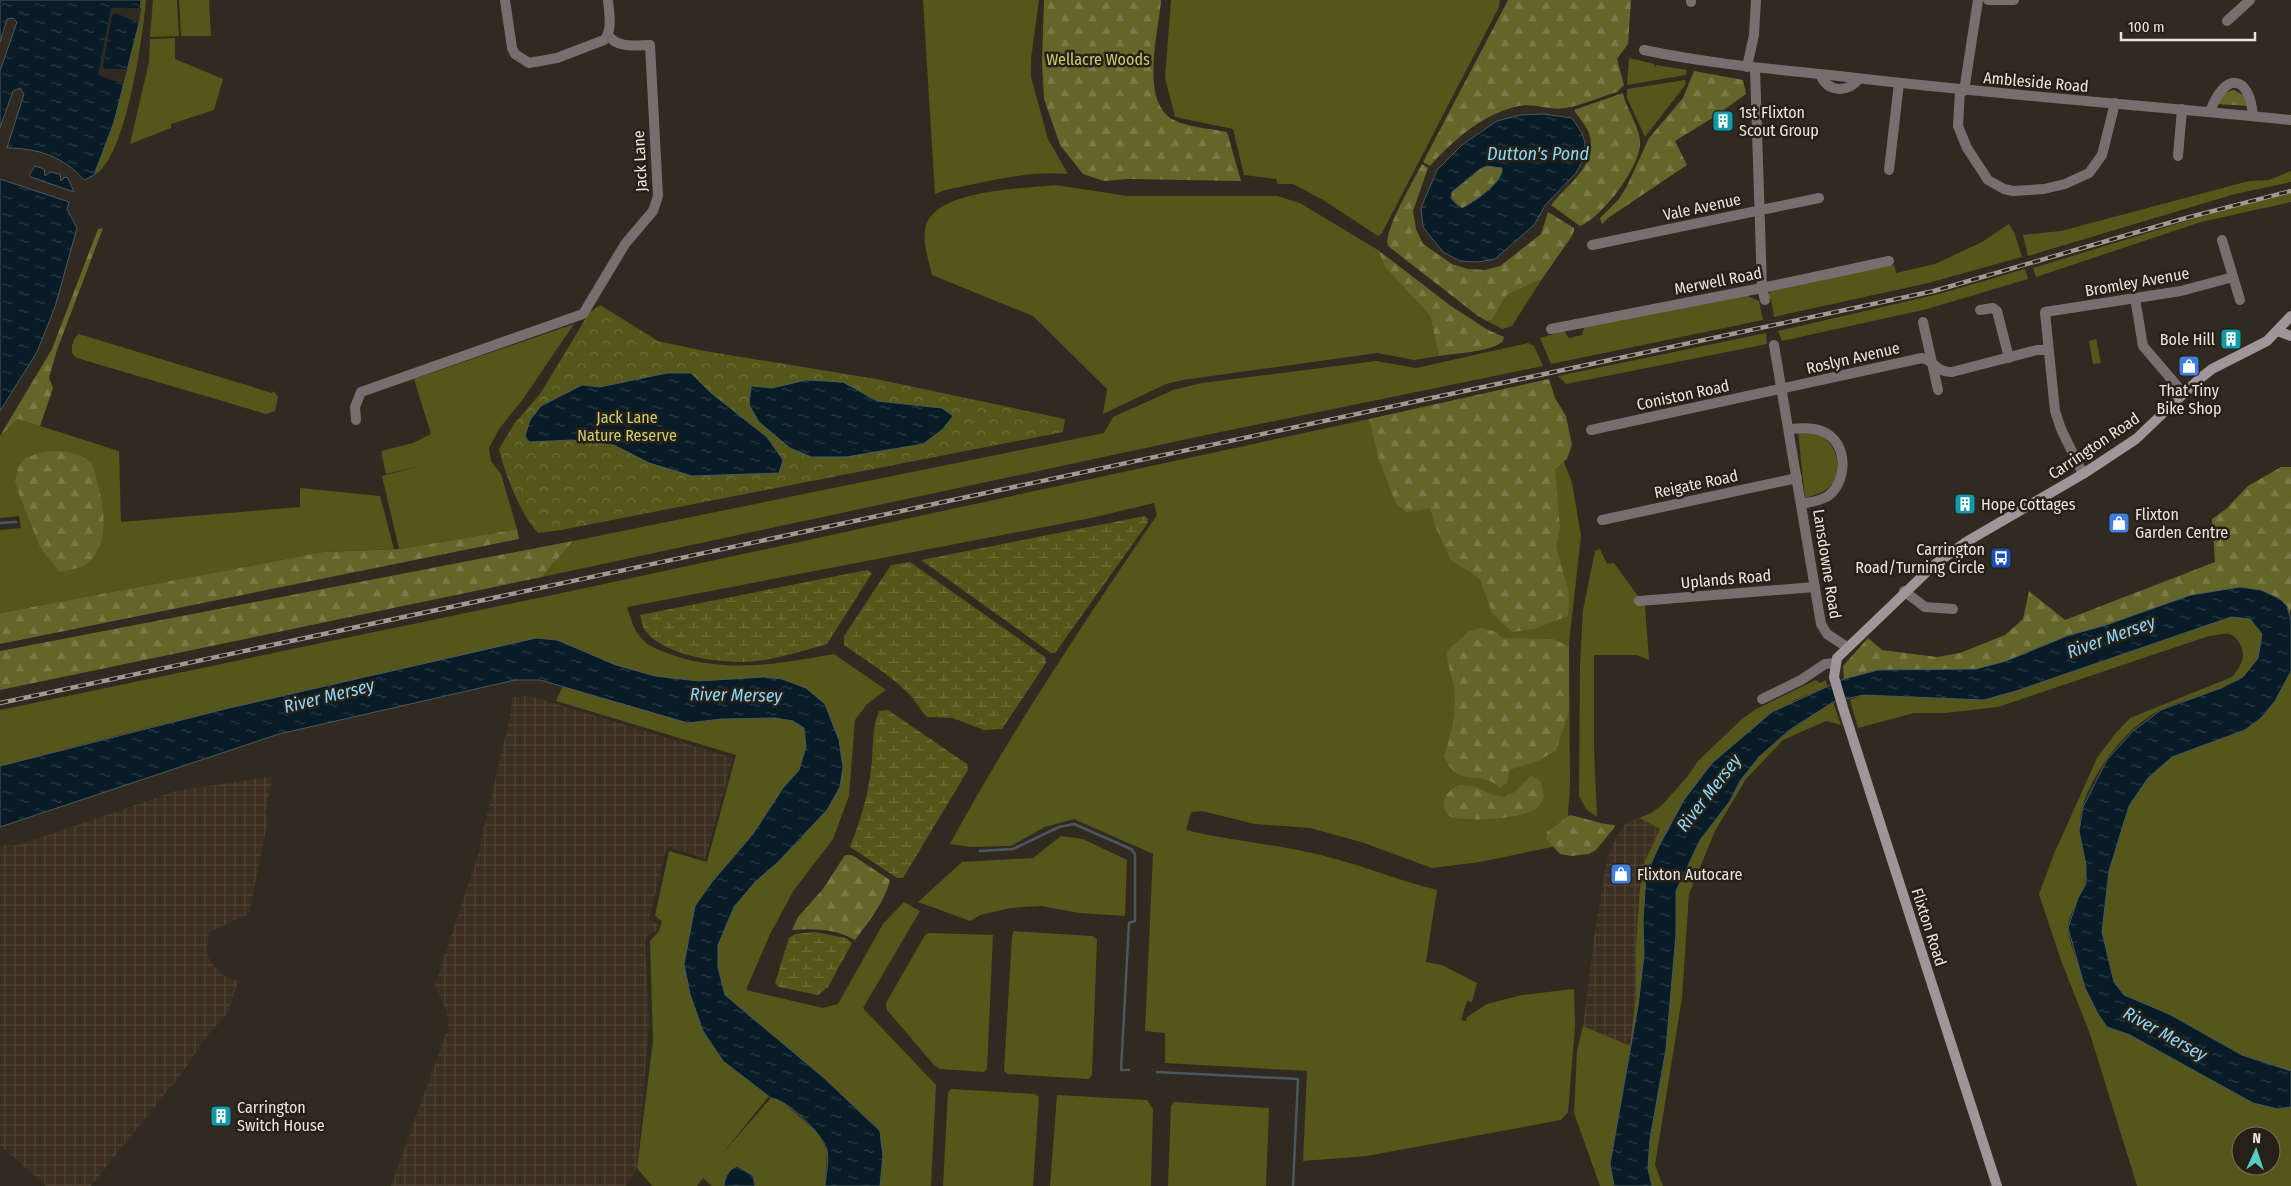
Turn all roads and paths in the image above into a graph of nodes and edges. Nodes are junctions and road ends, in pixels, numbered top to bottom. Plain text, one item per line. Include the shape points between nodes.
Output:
1 (505, 0) edge
2 (608, 0) edge
3 (1756, 0) edge
4 (1978, 0) edge
5 (1988, 0) edge
6 (2014, 0) edge
7 (2250, 0) edge
8 (2227, 21) dead end
9 (608, 35) junction
10 (1644, 50) dead end
11 (1751, 68) junction
12 (1899, 83) junction
13 (1962, 91) junction
14 (2115, 104) junction
15 (2182, 109) junction
16 (2210, 112) junction
17 (2253, 116) junction
18 (2291, 120) edge
19 (2178, 156) dead end
20 (1889, 170) dead end
21 (1819, 198) dead end
22 (1761, 210) junction
23 (2222, 240) dead end
24 (1592, 245) dead end
25 (1890, 261) dead end
26 (2234, 277) junction
27 (1762, 288) junction
28 (2135, 298) junction
29 (1765, 300) dead end
30 (2240, 300) dead end
31 (1980, 310) dead end
32 (2291, 316) edge
33 (1923, 322) dead end
34 (1551, 329) dead end
35 (2278, 331) junction
36 (2291, 336) edge
37 (1774, 345) dead end
38 (2048, 350) junction
39 (2009, 358) junction
40 (1930, 360) junction
41 (1782, 389) junction
42 (1938, 390) dead end
43 (2184, 394) junction
44 (356, 420) dead end
45 (1591, 430) dead end
46 (1789, 430) junction
47 (2083, 474) junction
48 (1797, 478) junction
49 (1802, 504) junction
50 (1602, 520) dead end
51 (1816, 587) junction
52 (1904, 591) junction
53 (1639, 602) dead end
54 (1953, 610) dead end
55 (1847, 647) junction
56 (1835, 663) junction
57 (1762, 699) dead end
58 (1997, 1186) edge

1 - 9 street via 512,48 515,54 529,63 557,58 595,44
2 - 9 street
3 - 11 street
4 - 13 street
5 - 6 street
7 - 8 street
9 - 44 street, Jack Lane via 621,45 650,45 658,196 653,211 625,244 583,314 361,392 355,407
10 - 11 street, Ambleside Road
11 - 12 street, Ambleside Road via 1820,74 1827,85 1839,90 1849,88 1859,79
11 - 22 street
12 - 13 street, Ambleside Road
12 - 20 street
13 - 14 street, Ambleside Road
13 - 14 street via 1958,126 1966,148 1988,180 2004,189 2024,191 2065,184 2089,173 2102,155
14 - 15 street, Ambleside Road
15 - 16 street, Ambleside Road
15 - 19 street
16 - 17 street, Ambleside Road
16 - 17 street via 2214,100 2226,86 2235,83 2248,91
17 - 18 street, Ambleside Road
21 - 22 street, Vale Avenue
22 - 24 street, Vale Avenue
22 - 27 street
23 - 26 street
25 - 27 street, Merwell Road
26 - 28 street, Bromley Avenue via 2181,291
26 - 30 street
27 - 29 street
27 - 34 street, Merwell Road
28 - 38 street, Bromley Avenue via 2045,312
28 - 43 street via 2143,346
31 - 39 street via 1993,308 1996,311
32 - 35 main road
33 - 40 street
35 - 36 main road
35 - 43 main road, Carrington Road via 2267,341 2212,368
37 - 41 street, Lansdowne Road
38 - 39 street
38 - 47 street via 2055,411
39 - 40 street via 1952,372 1942,372
40 - 41 street, Roslyn Avenue via 1922,358
40 - 42 street
41 - 45 street, Coniston Road
41 - 46 street, Lansdowne Road
43 - 47 main road, Carrington Road via 2136,439
46 - 48 street, Lansdowne Road
46 - 49 street, Lansdowne Road via 1806,428 1826,433 1838,445 1842,462 1841,478 1832,492
47 - 52 main road, Carrington Road via 1966,542
48 - 49 street, Lansdowne Road
48 - 50 street, Reigate Road
49 - 51 street, Lansdowne Road
51 - 53 street, Uplands Road
51 - 55 street, Lansdowne Road via 1822,629
52 - 54 street via 1925,607
52 - 55 main road, Carrington Road
55 - 56 main road, Carrington Road
56 - 57 street, Carrington Road via 1826,664
56 - 58 main road, Flixton Road via 1834,677 1843,708

